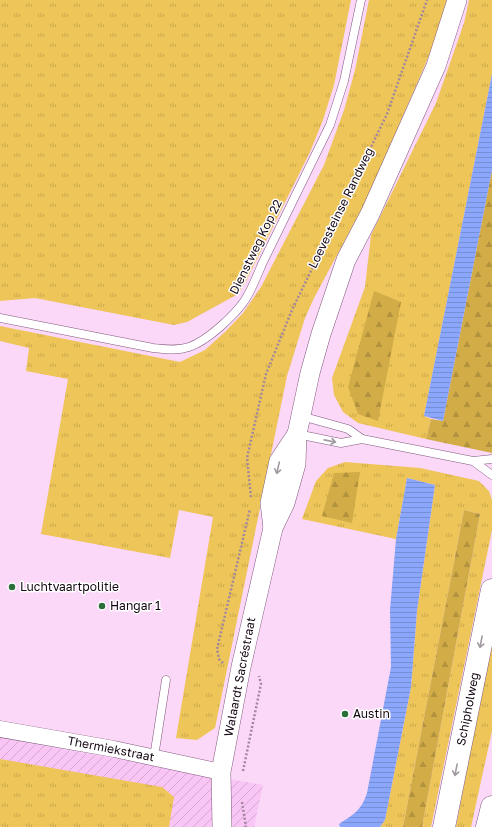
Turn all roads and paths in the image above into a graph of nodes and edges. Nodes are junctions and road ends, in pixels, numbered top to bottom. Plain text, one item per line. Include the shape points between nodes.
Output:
1 (361, 0) edge
2 (427, 0) edge
3 (457, 0) edge
4 (0, 318) edge
5 (256, 415) dead end
6 (299, 425) junction
7 (362, 439) junction
8 (492, 459) edge
9 (473, 461) junction
10 (492, 475) edge
11 (492, 590) edge
12 (166, 680) dead end
13 (0, 729) edge
14 (154, 757) junction
15 (221, 772) junction
16 (242, 800) dead end
17 (492, 807) edge
18 (222, 827) edge
19 (246, 827) edge
20 (444, 827) edge
21 (487, 827) edge

1 - 4 lane, Dienstweg Kop 22 via 344,81 330,124 252,288 244,302 215,332 202,342 173,350
2 - 5 path, Loevesteinse Randweg via 387,114 292,310 266,374
3 - 6 street via 436,66 370,214 346,260 310,373
6 - 7 lane via 348,429
6 -> 7 lane via 341,443
6 - 15 street, Walaardt Sacréstraat via 296,464 285,503 273,528 241,667
7 - 9 lane
8 - 9 lane
9 - 10 lane
11 -> 20 main road, Schipholweg
12 - 14 lane
13 - 14 street, Thermiekstraat
14 - 15 street, Thermiekstraat
15 - 18 street, Walaardt Sacréstraat
16 - 19 path
17 - 21 main road

